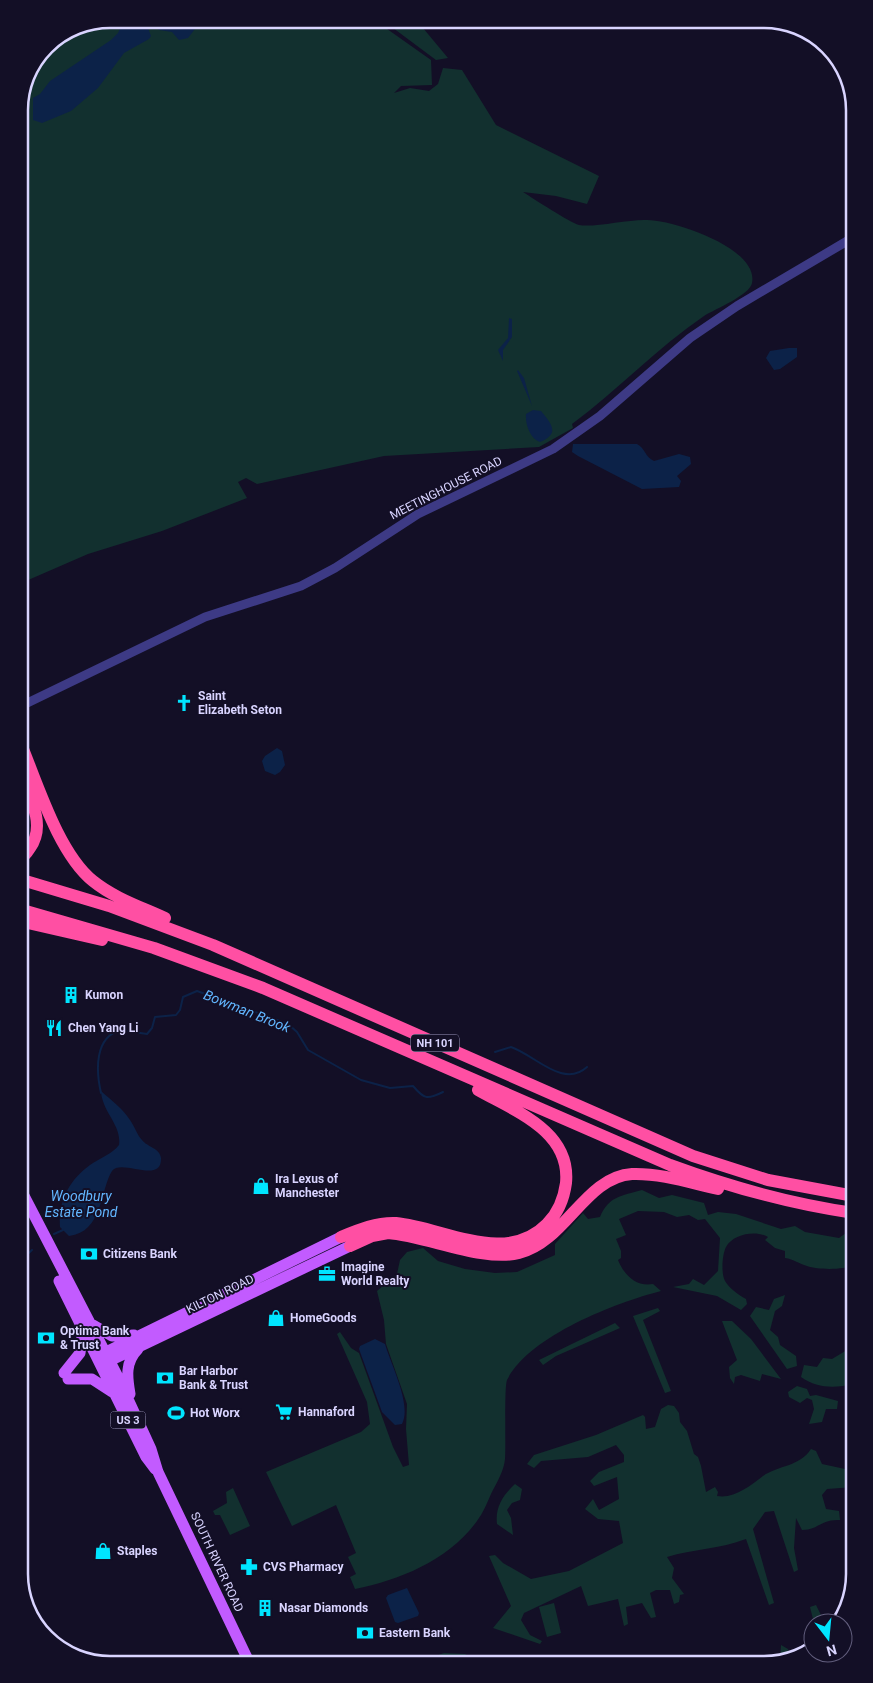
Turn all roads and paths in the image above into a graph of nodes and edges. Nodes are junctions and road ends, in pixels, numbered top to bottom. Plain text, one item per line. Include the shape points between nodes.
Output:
1 (846, 242) edge
2 (28, 703) edge
3 (28, 760) edge
4 (28, 794) edge
5 (28, 849) edge
6 (28, 882) edge
7 (28, 912) edge
8 (28, 923) edge
9 (213, 945) junction
10 (263, 988) junction
11 (429, 1061) junction
12 (846, 1195) edge
13 (792, 1202) junction
14 (28, 1205) edge
15 (846, 1211) edge
16 (28, 1221) edge
17 (345, 1242) junction
18 (87, 1326) junction
19 (145, 1332) junction
20 (140, 1348) junction
21 (103, 1358) junction
22 (116, 1396) junction
23 (131, 1406) junction
24 (158, 1472) junction
25 (246, 1655) edge

1 - 2 street, MEETINGHOUSE ROAD via 690,338 600,416 553,449 418,514 301,586 205,617
3 - 9 highway via 60,836 84,873 114,895 188,928
4 - 5 highway via 38,825 34,842
6 - 9 highway, NH 101 via 109,906
7 - 10 highway, NH 101 via 145,945
8 - 10 highway via 131,948 241,984
9 - 12 highway, NH 101 via 693,1156 768,1180
10 - 11 highway, NH 101
11 - 13 highway, NH 101 via 670,1165
11 - 17 highway via 537,1123 553,1138 565,1169 565,1191 557,1212 534,1235 502,1245 395,1223 365,1228
13 - 15 highway, NH 101
13 - 17 highway via 651,1174 631,1174 600,1187 552,1236 517,1253 488,1253 388,1233
14 - 18 main road, SOUTH RIVER ROAD / US 3
16 - 18 main road, SOUTH RIVER ROAD / US 3
17 - 19 main road, KILTON ROAD
17 - 20 main road, KILTON ROAD
18 - 19 main road via 117,1336
18 - 21 main road, SOUTH RIVER ROAD / US 3
18 - 22 main road via 80,1353 66,1376 92,1379
19 - 21 main road, KILTON ROAD
20 - 21 main road, KILTON ROAD
20 - 23 main road via 128,1368
21 - 22 main road, SOUTH RIVER ROAD / US 3
21 - 23 main road, SOUTH RIVER ROAD / US 3
22 - 24 main road, SOUTH RIVER ROAD / US 3 via 146,1457
23 - 24 main road, SOUTH RIVER ROAD / US 3
24 - 25 main road, SOUTH RIVER ROAD / US 3

